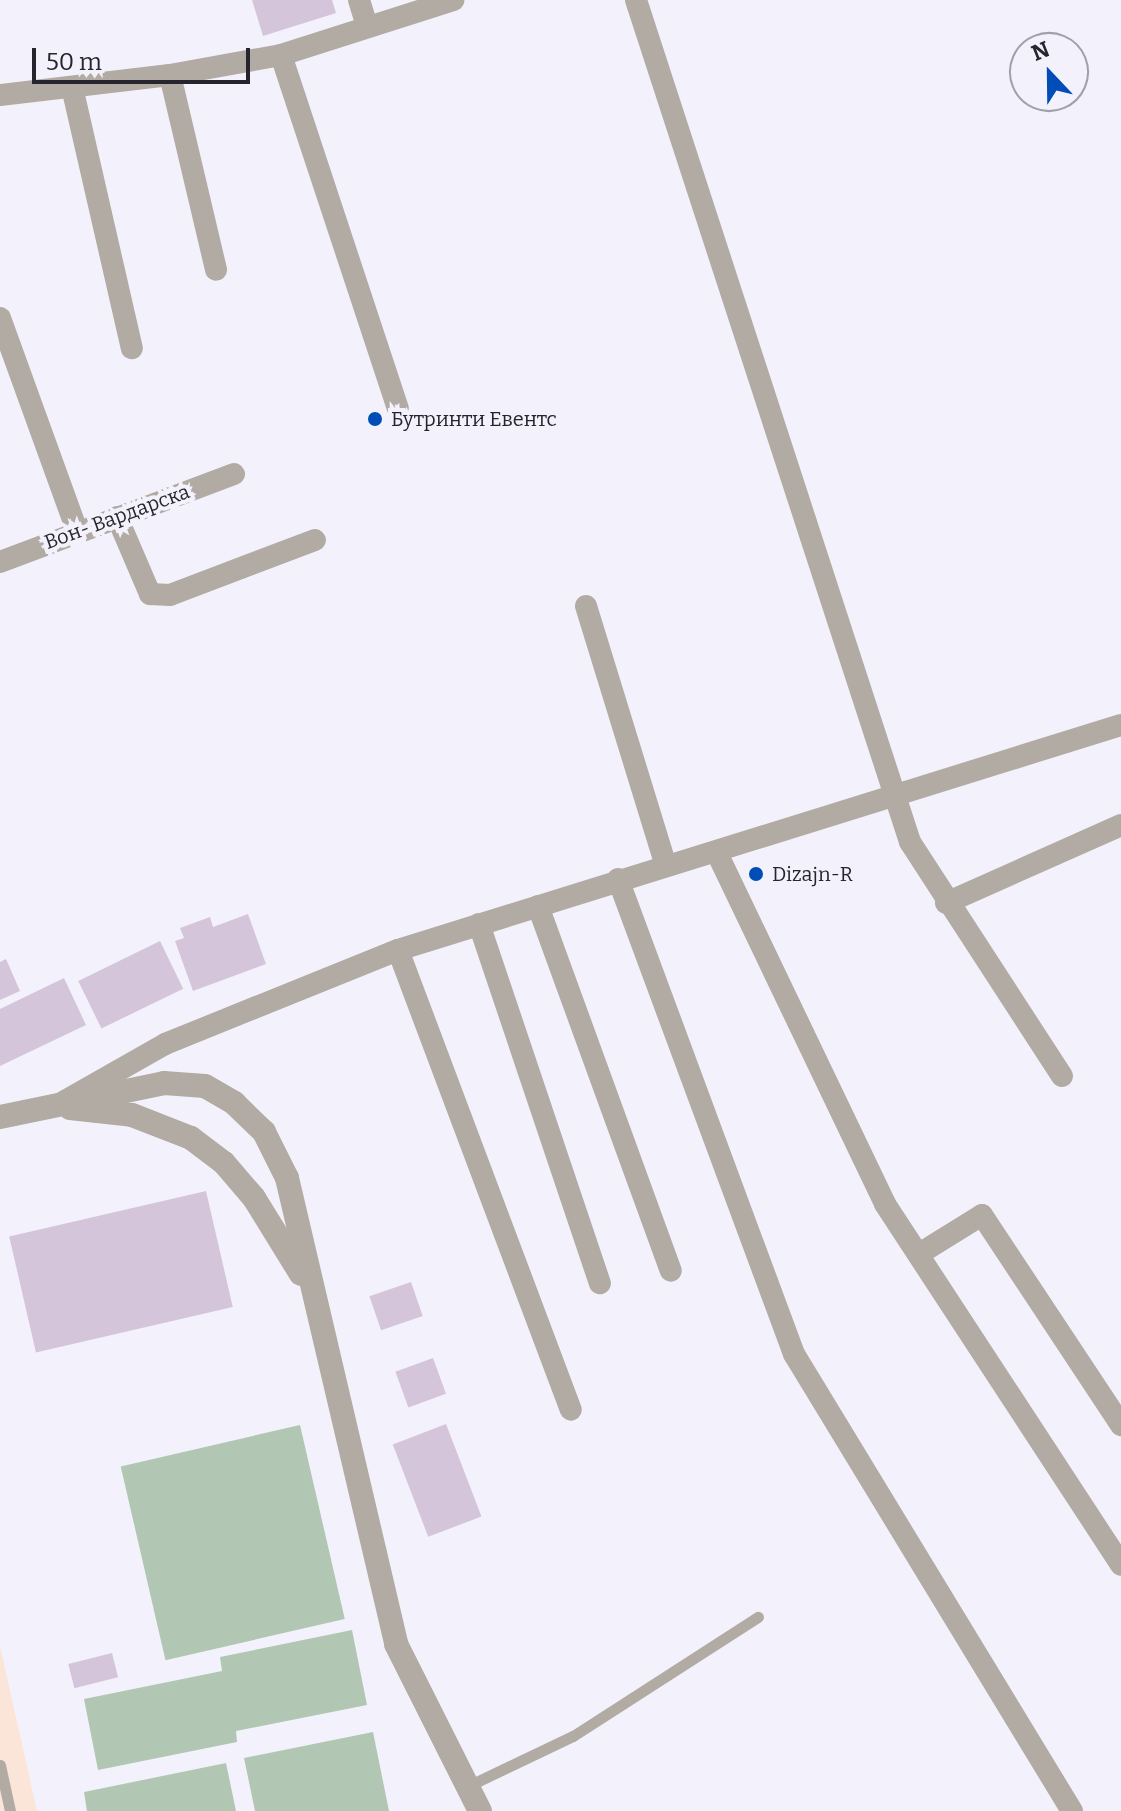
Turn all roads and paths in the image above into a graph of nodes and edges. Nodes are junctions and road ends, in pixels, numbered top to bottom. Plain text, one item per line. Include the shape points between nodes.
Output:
1 (359, 0) edge
2 (453, 0) edge
3 (636, 0) edge
4 (367, 27) junction
5 (281, 55) junction
6 (170, 75) junction
7 (72, 87) junction
8 (0, 95) edge
9 (216, 270) dead end
10 (0, 318) edge
11 (132, 348) dead end
12 (398, 408) dead end
13 (234, 474) dead end
14 (117, 517) junction
15 (77, 531) junction
16 (315, 540) dead end
17 (0, 562) edge
18 (586, 606) dead end
19 (1121, 725) edge
20 (894, 798) junction
21 (1121, 825) edge
22 (717, 853) junction
23 (666, 866) junction
24 (618, 879) junction
25 (946, 903) junction
26 (538, 906) junction
27 (479, 924) junction
28 (398, 950) junction
29 (1062, 1076) dead end
30 (55, 1106) junction
31 (0, 1117) edge
32 (919, 1254) junction
33 (671, 1271) dead end
34 (600, 1283) dead end
35 (309, 1287) junction
36 (571, 1410) dead end
37 (1121, 1425) edge
38 (1121, 1565) edge
39 (758, 1617) dead end
40 (0, 1765) edge
41 (468, 1786) junction
42 (10, 1811) edge
43 (480, 1811) edge
44 (1072, 1811) edge

1 - 4 street
2 - 4 street
3 - 20 street
4 - 5 street
5 - 6 street
5 - 12 street
6 - 7 street
6 - 9 street
7 - 8 street
7 - 11 street
10 - 15 street
13 - 14 street, Вон- Вардарска
14 - 15 street, Вон- Вардарска
14 - 16 street via 150,594 170,595
15 - 17 street, Вон- Вардарска
18 - 23 street
19 - 20 street
20 - 22 street
20 - 25 street via 910,842
21 - 25 street
22 - 23 street
22 - 32 street via 885,1204
23 - 24 street
24 - 26 street
24 - 44 street via 794,1354
25 - 29 street
26 - 27 street
26 - 33 street
27 - 28 street
27 - 34 street
28 - 30 street via 165,1044
28 - 36 street
30 - 31 street
30 - 35 street via 132,1115 191,1138 224,1163 254,1198
30 - 35 street via 164,1083 205,1086 234,1103 264,1132 287,1178
32 - 37 street via 982,1215
32 - 38 street
35 - 41 street via 396,1644
39 - 41 lane via 573,1736
40 - 42 lane
41 - 43 street

